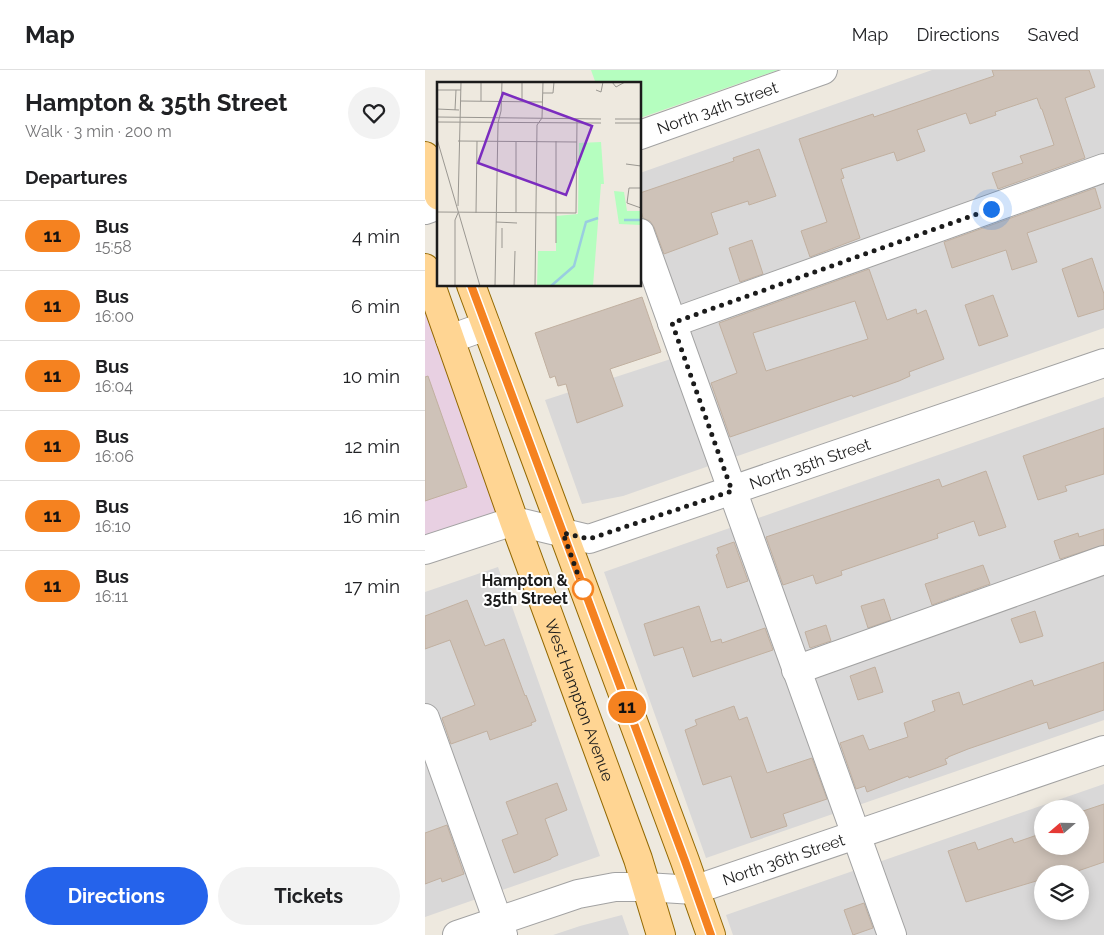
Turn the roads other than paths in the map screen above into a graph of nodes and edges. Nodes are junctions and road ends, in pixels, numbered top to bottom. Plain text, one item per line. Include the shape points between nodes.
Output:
1 (823, 70) edge
2 (641, 135) edge
3 (425, 156) edge
4 (1104, 168) edge
5 (437, 190) edge
6 (437, 206) edge
7 (425, 210) edge
8 (641, 237) edge
9 (425, 268) edge
10 (471, 286) edge
11 (672, 323) junction
12 (486, 326) junction
13 (450, 339) junction
14 (1104, 364) edge
15 (732, 491) junction
16 (514, 521) junction
17 (563, 533) junction
18 (425, 550) edge
19 (1104, 560) edge
20 (797, 670) junction
21 (425, 718) edge
22 (1104, 750) edge
23 (430, 751) edge
24 (855, 835) junction
25 (646, 887) junction
26 (694, 890) junction
27 (501, 928) edge
28 (457, 935) edge
29 (661, 935) edge
30 (711, 935) edge
31 (892, 935) edge

1 - 2 street, North 34th Street
3 - 5 main road
4 - 11 street
6 - 7 street
8 - 11 street
9 - 13 main road, West Hampton Avenue
10 - 12 main road
11 - 15 street
12 - 13 street
12 - 17 main road
13 - 16 main road, West Hampton Avenue
14 - 15 street, North 35th Street
15 - 17 street, North 35th Street via 589,539
15 - 20 street
16 - 17 street, North 35th Street
16 - 18 street
16 - 25 main road, West Hampton Avenue
17 - 26 main road
19 - 20 street
20 - 24 street
21 - 23 street
22 - 24 street, North 36th Street
23 - 27 street
24 - 26 street, North 36th Street
24 - 31 street
25 - 26 street, North 36th Street
25 - 27 street, North 36th Street via 615,887 578,894
25 - 29 main road, West Hampton Avenue
26 - 30 main road
27 - 28 street, North 36th Street

